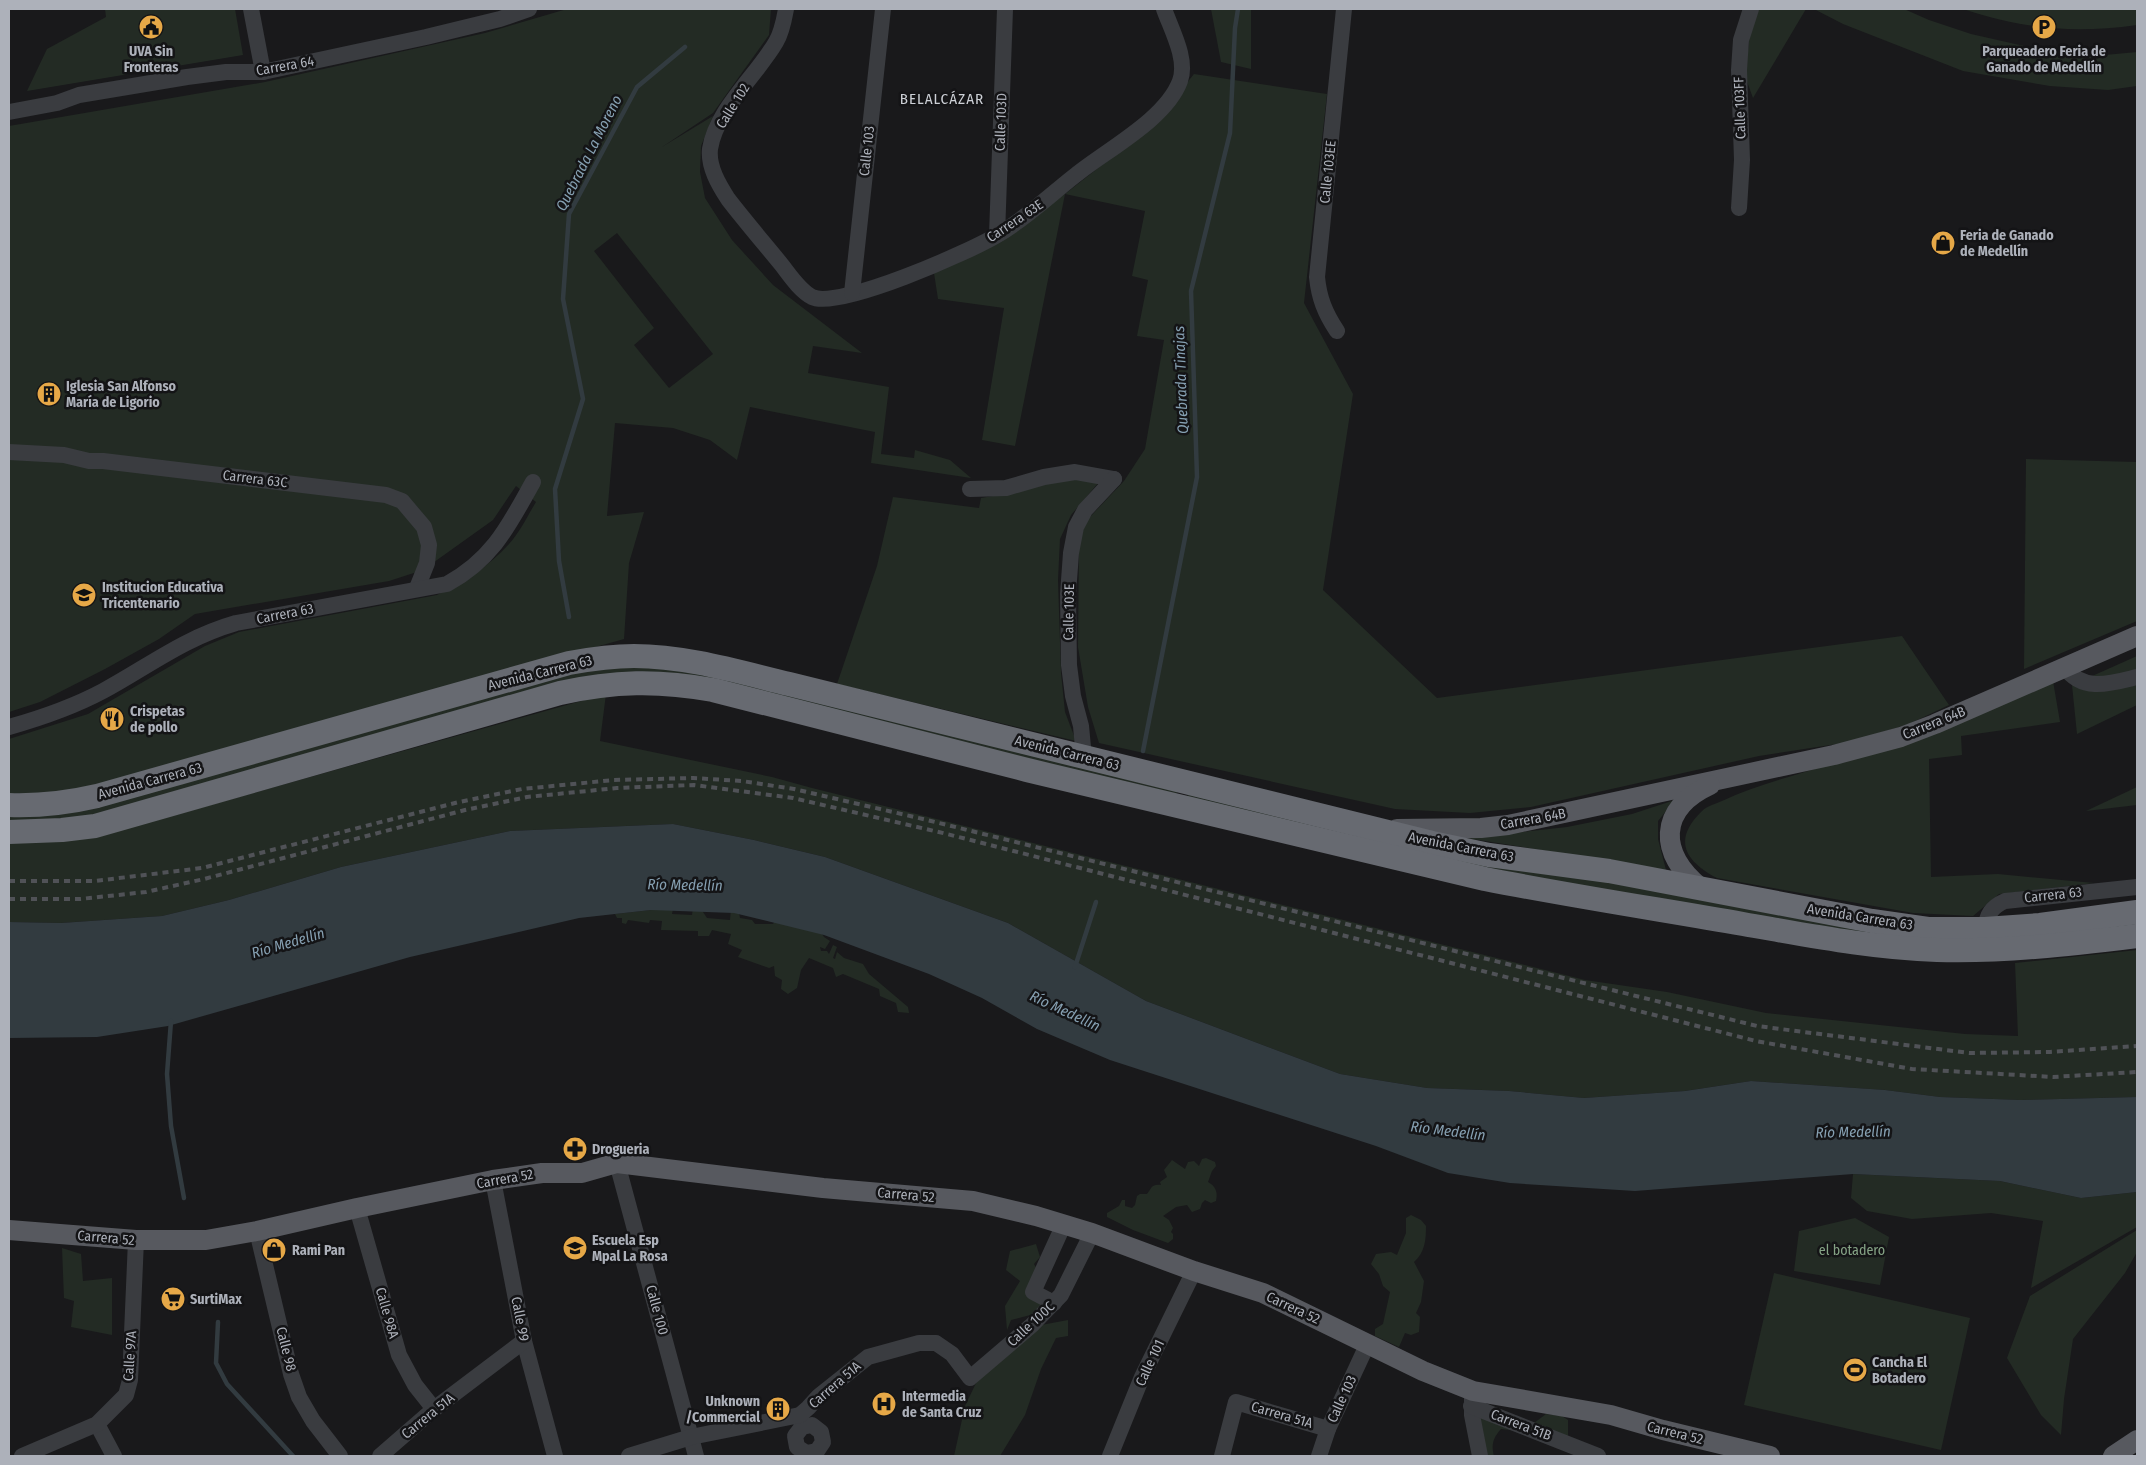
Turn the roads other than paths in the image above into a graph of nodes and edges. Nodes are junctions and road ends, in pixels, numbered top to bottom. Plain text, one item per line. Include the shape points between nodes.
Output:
1 (251, 9) edge
2 (529, 9) edge
3 (786, 9) edge
4 (883, 9) edge
5 (1005, 9) edge
6 (1164, 9) edge
7 (1344, 9) edge
8 (1751, 9) edge
9 (501, 14) edge
10 (263, 72) junction
11 (9, 112) edge
12 (1739, 208) dead end
13 (997, 235) junction
14 (852, 293) junction
15 (812, 297) joint
16 (1336, 331) dead end
17 (9, 452) edge
18 (533, 482) dead end
19 (970, 489) dead end
20 (417, 588) junction
21 (2137, 636) edge
22 (2065, 668) junction
23 (2137, 677) edge
24 (9, 727) edge
25 (1084, 758) junction
26 (1720, 780) junction
27 (9, 806) edge
28 (1373, 828) junction
29 (9, 832) edge
30 (2137, 887) edge
31 (1701, 888) junction
32 (2137, 912) edge
33 (1985, 929) junction
34 (2137, 936) edge
35 (617, 1163) junction
36 (493, 1180) junction
37 (357, 1208) junction
38 (1064, 1224) junction
39 (9, 1230) edge
40 (258, 1231) junction
41 (1092, 1234) junction
42 (136, 1240) junction
43 (1194, 1271) junction
44 (1054, 1303) junction
45 (524, 1341) junction
46 (1368, 1343) junction
47 (970, 1378) joint
48 (1472, 1398) junction
49 (434, 1409) junction
50 (97, 1424) junction
51 (1328, 1429) junction
52 (691, 1437) junction
53 (2137, 1440) edge
54 (22, 1456) edge
55 (114, 1456) edge
56 (340, 1456) edge
57 (380, 1456) edge
58 (555, 1456) edge
59 (629, 1456) edge
60 (696, 1456) edge
61 (1110, 1456) edge
62 (1222, 1456) edge
63 (1319, 1456) edge
64 (1480, 1456) edge
65 (1598, 1456) edge
66 (1770, 1456) edge
67 (2113, 1456) edge

1 - 10 street
2 - 9 street, Carrera 64
3 - 15 street, Calle 102 via 777,41 718,127 710,150 713,170 728,200
4 - 14 street, Calle 103
5 - 13 street, Calle 103D
6 - 13 street, Carrera 63E via 1182,65 1177,89 1166,104 1148,122
7 - 16 street, Calle 103EE via 1317,277 1319,297
8 - 12 street, Calle 103FF via 1740,40 1742,160
9 - 10 street, Carrera 64 via 426,37
10 - 11 street, Carrera 64 via 187,76 79,95
13 - 14 street, Carrera 63E via 933,266
14 - 15 street, Carrera 63E via 832,298
17 - 20 street, Carrera 63C via 64,455 89,461 103,460 386,495 402,501 424,527 429,545 427,563
18 - 20 street, Carrera 63 via 502,536 486,555 447,584
19 - 25 street, Calle 103E via 1006,488 1075,472 1114,479 1085,510 1076,527 1071,553 1069,665
20 - 24 street, Carrera 63 via 211,630 67,708
21 - 22 main road, Carrera 64B
22 - 23 street via 2071,676 2084,683 2098,685
22 - 26 main road, Carrera 64B via 1901,737
25 - 27 highway, Avenida Carrera 63 via 748,674 686,660 634,656 569,663 64,804
25 - 28 highway, Avenida Carrera 63
26 - 28 main road, Carrera 64B via 1508,825 1448,829
26 - 31 main road, Carrera 64B via 1694,795 1673,816 1670,826 1671,850 1676,862 1684,874
28 - 31 highway, Avenida Carrera 63 via 1490,855
29 - 34 highway, Avenida Carrera 63 via 95,826 560,693 614,683 659,683 713,690 1036,772 1485,879 1561,894 1831,939 1908,948 2058,946
30 - 33 street, Carrera 63 via 2010,899 1993,908
31 - 33 highway, Avenida Carrera 63 via 1928,929
32 - 33 highway, Avenida Carrera 63
35 - 36 main road, Carrera 52 via 582,1173 542,1173
35 - 38 main road, Carrera 52 via 796,1185 973,1201
35 - 52 street, Calle 100
36 - 37 main road, Carrera 52
36 - 45 street, Calle 99
37 - 40 main road, Carrera 52
37 - 49 street, Calle 98A via 399,1355 415,1385
38 - 41 main road, Carrera 52
38 - 44 street via 1033,1292
39 - 42 main road, Carrera 52
40 - 42 main road, Carrera 52 via 206,1240
40 - 56 street, Calle 98 via 299,1397
41 - 43 main road, Carrera 52
41 - 44 street, Calle 100C
42 - 50 street, Calle 97A via 130,1380 126,1395
43 - 46 main road, Carrera 52 via 1263,1293
43 - 61 street, Calle 101 via 1142,1376
44 - 47 street, Calle 100C
45 - 49 street, Carrera 51A
45 - 58 street, Calle 99
46 - 48 main road, Carrera 52
46 - 51 street, Calle 103
47 - 52 street, Carrera 51A via 952,1354 936,1343 919,1343 868,1357 819,1396 801,1421
48 - 64 street
48 - 65 street, Carrera 51B
48 - 66 main road, Carrera 52 via 1611,1415
49 - 57 street, Carrera 51A
50 - 54 street
50 - 55 street
51 - 62 street, Carrera 51A via 1236,1402
51 - 63 street, Calle 103
52 - 59 street, Carrera 51A
52 - 60 street, Calle 100
53 - 67 main road

